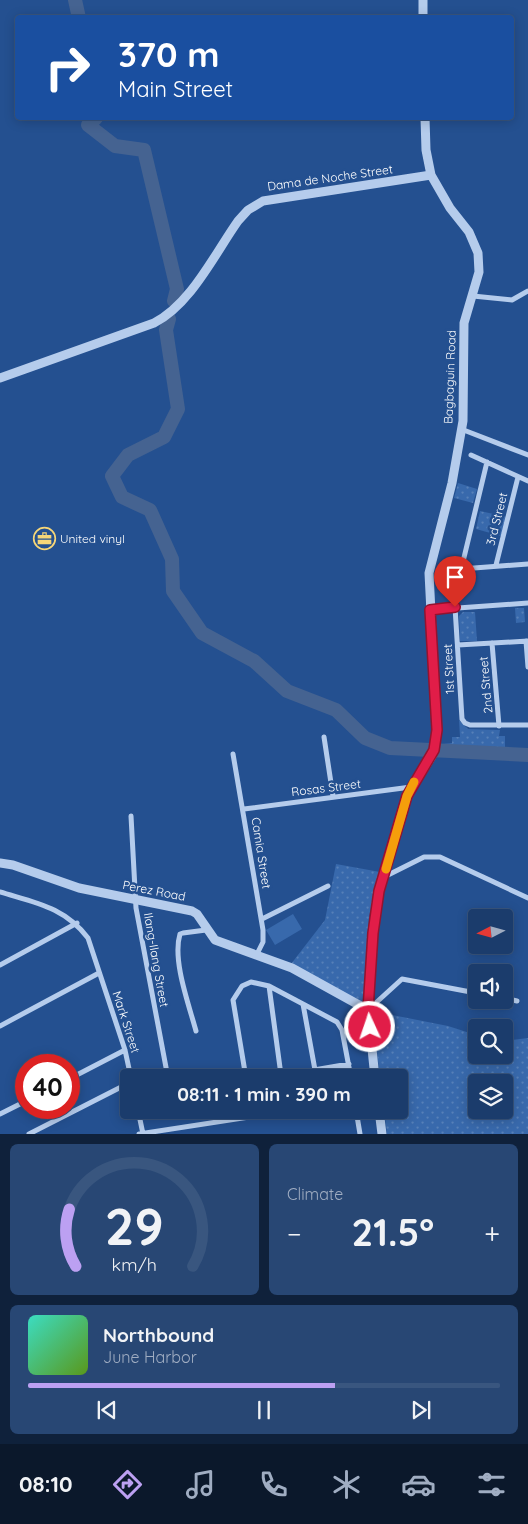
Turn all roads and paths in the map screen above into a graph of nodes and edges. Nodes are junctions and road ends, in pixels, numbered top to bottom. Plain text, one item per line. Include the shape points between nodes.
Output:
1 (423, 0) edge
2 (423, 15) edge
3 (425, 120) edge
4 (431, 175) junction
5 (528, 291) edge
6 (474, 296) junction
7 (0, 378) edge
8 (461, 429) junction
9 (470, 455) dead end
10 (528, 455) edge
11 (487, 462) junction
12 (518, 477) junction
13 (528, 481) edge
14 (528, 564) edge
15 (496, 565) junction
16 (461, 569) junction
17 (528, 603) edge
18 (455, 608) junction
19 (430, 610) junction
20 (527, 641) edge
21 (492, 643) junction
22 (458, 645) junction
23 (528, 667) edge
24 (499, 726) junction
25 (528, 726) edge
26 (324, 737) dead end
27 (233, 754) dead end
28 (411, 787) junction
29 (333, 796) junction
30 (244, 809) junction
31 (131, 816) dead end
32 (0, 864) edge
33 (384, 877) junction
34 (328, 886) dead end
35 (0, 892) edge
36 (528, 898) edge
37 (136, 900) junction
38 (262, 919) junction
39 (77, 923) junction
40 (206, 930) junction
41 (257, 954) junction
42 (0, 965) edge
43 (99, 974) junction
44 (269, 986) junction
45 (468, 991) edge
46 (513, 1000) edge
47 (517, 1001) dead end
48 (303, 1004) junction
49 (368, 1010) junction
50 (0, 1026) edge
51 (196, 1031) dead end
52 (125, 1050) junction
53 (349, 1064) junction
54 (129, 1069) edge
55 (166, 1069) edge
56 (244, 1069) edge
57 (280, 1069) edge
58 (315, 1069) edge
59 (321, 1069) edge
60 (350, 1069) edge
61 (375, 1069) edge
62 (80, 1073) edge
63 (120, 1087) edge
64 (15, 1106) edge
65 (0, 1114) edge
66 (140, 1119) edge
67 (238, 1119) edge
68 (358, 1119) edge
69 (380, 1119) edge
70 (29, 1134) edge
71 (142, 1134) edge
72 (360, 1134) edge
73 (382, 1134) edge

1 - 2 street
3 - 4 street, Bagbaguin Road
4 - 6 street, Bagbaguin Road via 469,232 478,253 479,272
4 - 7 street, Dama de Noche Street via 263,201 238,220 183,301 166,317
5 - 6 street via 512,300
6 - 8 street, Bagbaguin Road via 464,323 465,390
8 - 10 street
8 - 19 street, Bagbaguin Road via 452,483 429,573
9 - 11 street
11 - 12 street
11 - 16 street, 1st Street
12 - 13 street
12 - 15 street, 3rd Street
14 - 15 street
15 - 16 street
16 - 18 street, 1st Street
17 - 18 street
18 - 19 street
18 - 22 street, 1st Street
19 - 28 street, Bagbaguin Road via 437,730 432,756
20 - 21 street
20 - 23 street
21 - 22 street
21 - 24 street, 2nd Street
22 - 24 street, 1st Street via 463,721 470,725
24 - 25 street, 1st Street
26 - 29 street
27 - 30 street, Camia Street
28 - 29 street, Rosas Street
28 - 33 street, Bagbaguin Road
29 - 30 street, Rosas Street
30 - 38 street, Camia Street
31 - 37 street, Ilang-Ilang Street
32 - 37 street, Perez Road via 79,888
33 - 36 street via 424,857 438,856
33 - 49 street, Bagbaguin Road via 373,933
34 - 38 street
35 - 39 street via 58,910
37 - 40 street, Perez Road via 192,911
37 - 55 street, Ilang-Ilang Street
38 - 41 street, Camia Street via 263,942
39 - 42 street
39 - 43 street, Mark Street via 91,944
40 - 41 street, Perez Road via 214,940
40 - 51 street via 180,934 178,940 178,959
41 - 49 street, Perez Road via 292,968
43 - 50 street
43 - 52 street, Mark Street
44 - 48 street
44 - 56 street via 251,982 242,986 233,1000
44 - 57 street
45 - 49 street via 402,978
46 - 47 street
48 - 53 street via 337,1022 342,1030
48 - 58 street
49 - 61 street, Bagbaguin Road
52 - 54 street, Mark Street
52 - 62 street
53 - 59 street
53 - 60 street
63 - 70 street
64 - 65 street
66 - 71 street
67 - 71 street
68 - 72 street
69 - 73 street

